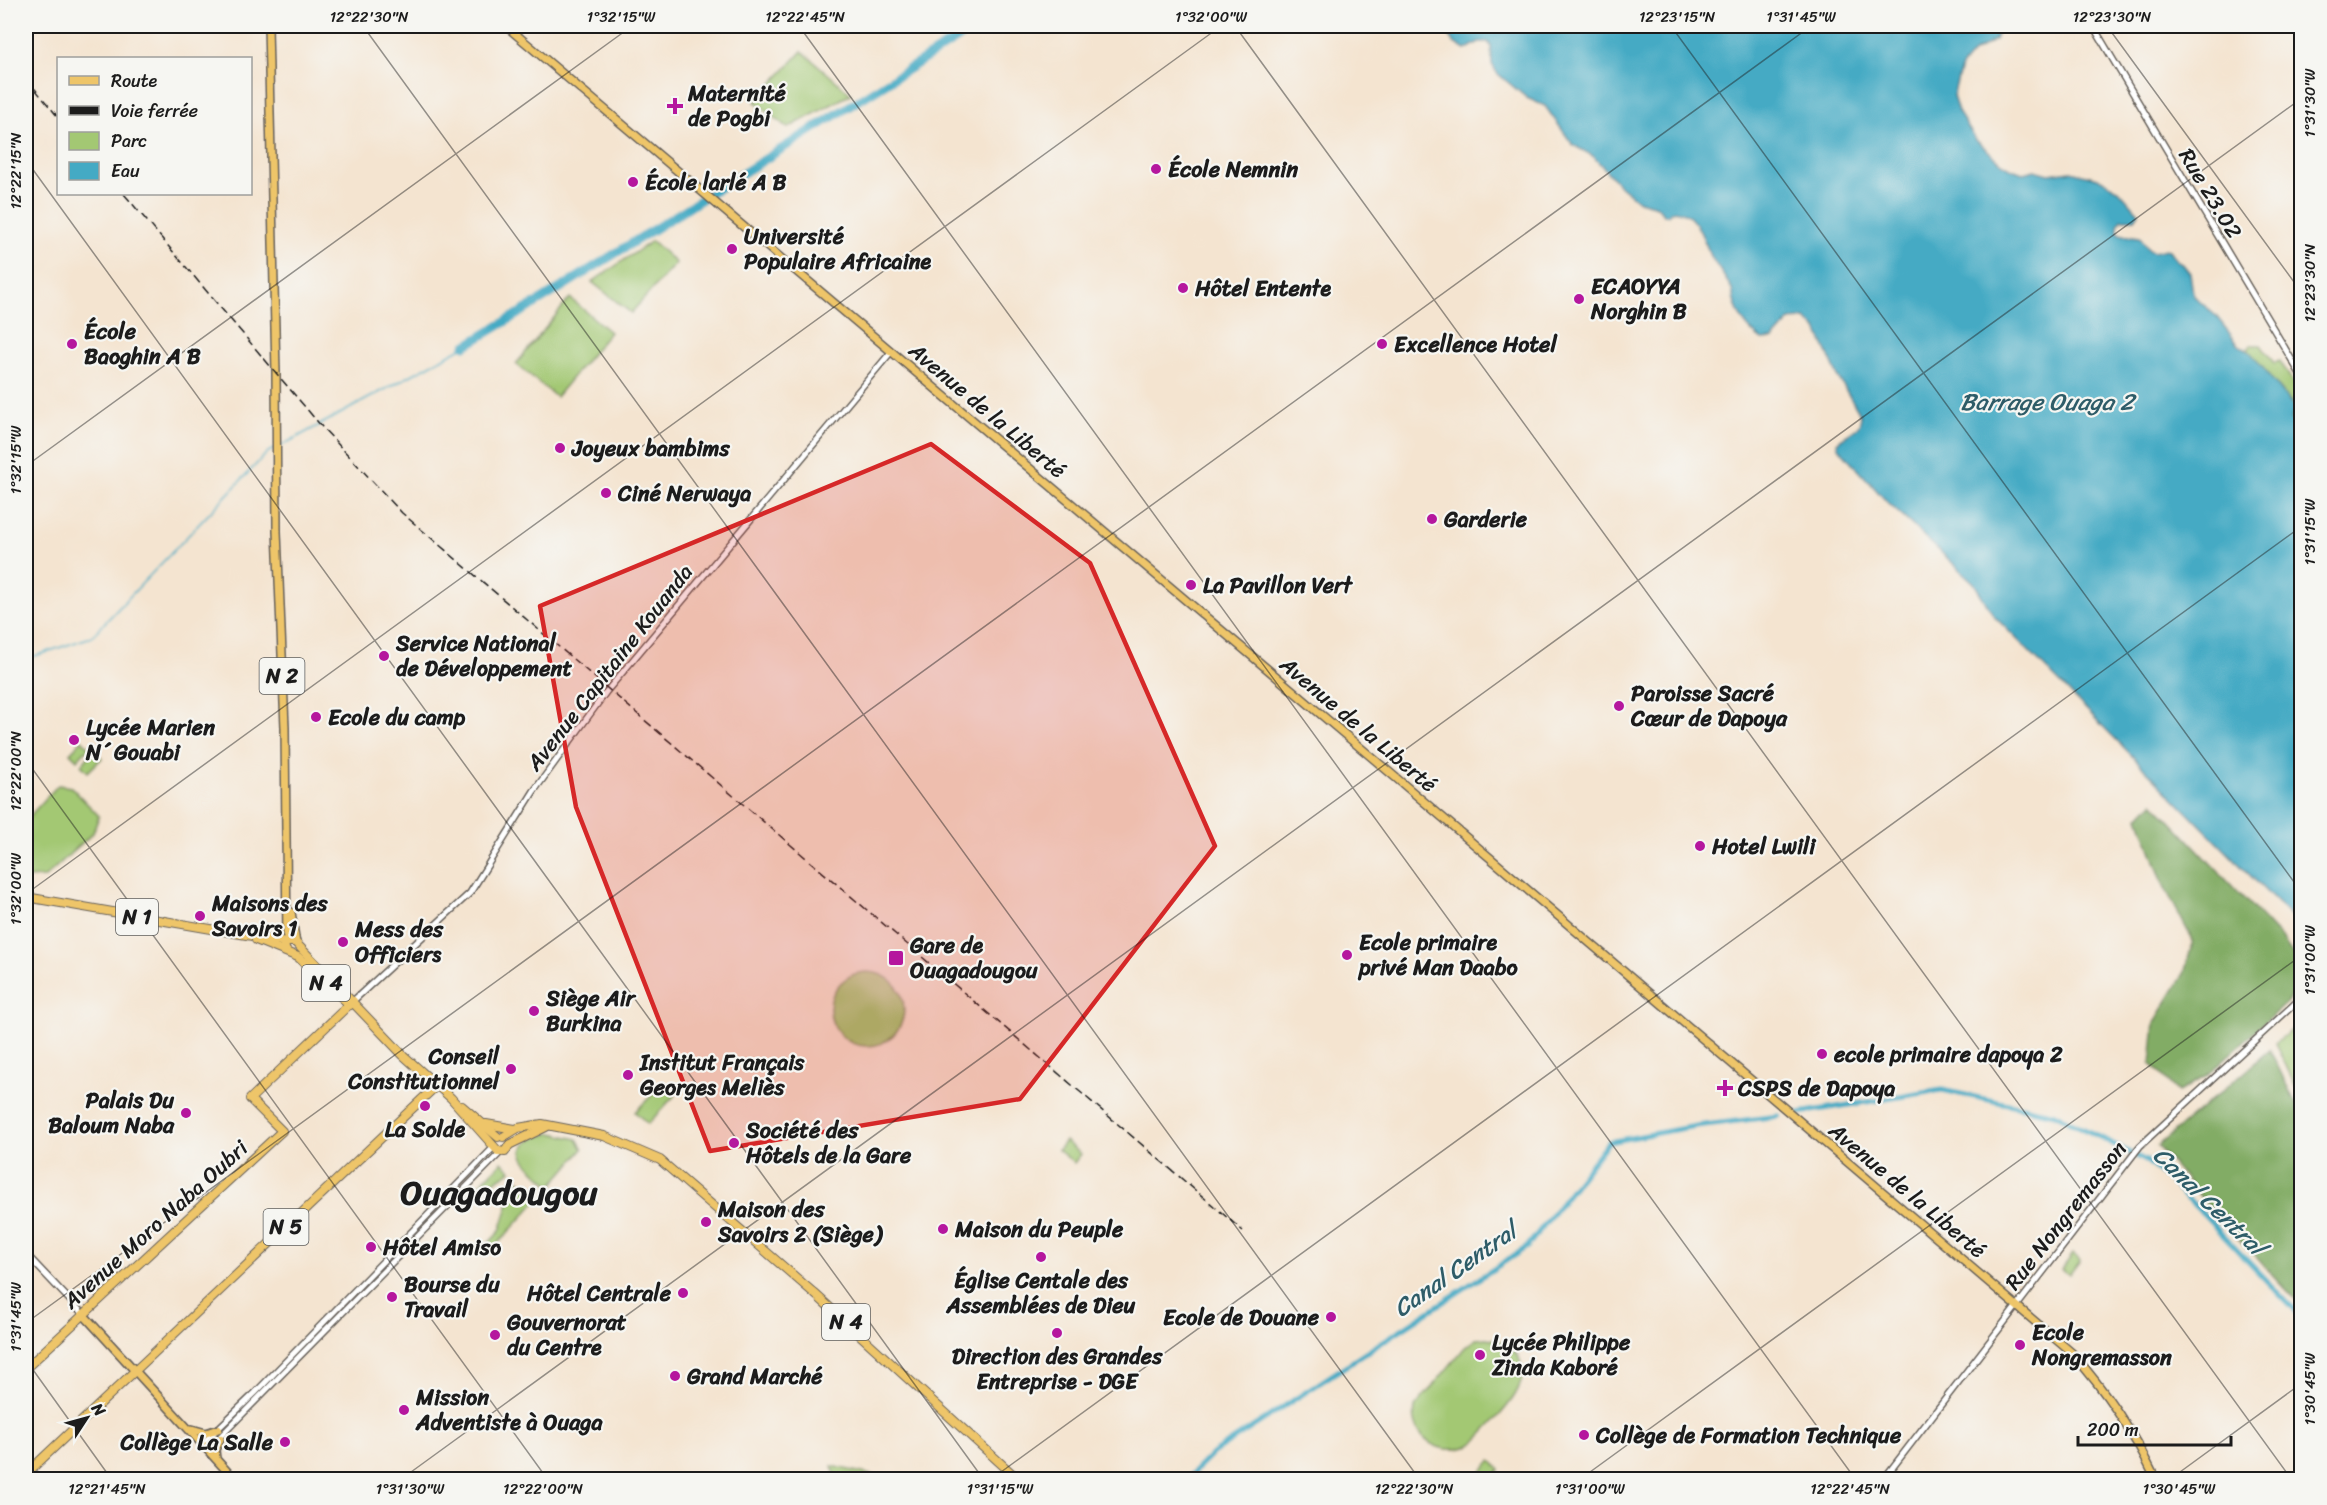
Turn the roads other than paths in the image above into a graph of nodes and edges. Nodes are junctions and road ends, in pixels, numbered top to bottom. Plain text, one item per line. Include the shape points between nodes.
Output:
1 (268, 26) edge
2 (506, 26) edge
3 (2093, 26) edge
4 (891, 352) junction
5 (2301, 377) edge
6 (26, 897) edge
7 (288, 898) junction
8 (297, 945) junction
9 (287, 947) junction
10 (2301, 997) edge
11 (351, 1003) junction
12 (437, 1085) junction
13 (450, 1098) junction
14 (484, 1124) junction
15 (550, 1125) junction
16 (516, 1129) junction
17 (282, 1131) joint
18 (497, 1141) junction
19 (509, 1145) junction
20 (501, 1152) junction
21 (436, 1205) junction
22 (443, 1211) junction
23 (26, 1254) edge
24 (2016, 1306) junction
25 (83, 1314) junction
26 (26, 1368) edge
27 (136, 1371) junction
28 (235, 1418) junction
29 (190, 1428) junction
30 (218, 1429) junction
31 (220, 1438) junction
32 (206, 1446) junction
33 (217, 1460) junction
34 (26, 1474) edge
35 (235, 1479) edge
36 (1020, 1479) edge
37 (1883, 1479) edge
38 (2156, 1479) edge

1 - 7 main road, N 2
2 - 4 main road, Avenue de la Liberté
3 - 5 street, Rue 23.02
4 - 11 street, Avenue Capitaine Kouanda via 606,692 534,791 470,893
4 - 24 main road, Avenue de la Liberté
6 - 9 highway, N 1 via 273,938
7 - 8 main road, N 2
7 - 9 main road, N 2
8 - 9 highway via 296,951
8 - 11 highway, N 4
9 - 11 highway, N 4
10 - 24 street, Rue Nongremasson via 2140,1146
11 - 12 highway, N 4
11 - 17 highway, Avenue Capitaine Kouanda via 250,1099
12 - 13 highway, N 4
12 - 27 highway, N 5
13 - 14 highway, N 4
13 - 18 highway, N 4
14 - 16 highway, N 4
14 - 18 highway
15 - 16 highway, N 4
15 - 19 highway
15 - 36 highway, N 4 via 623,1143 670,1167
16 - 18 highway
17 - 25 highway, Avenue Moro Naba Oubri
18 - 19 highway, N 4 via 507,1140
18 - 20 highway, N 4
18 - 21 street
19 - 20 highway
20 - 22 street
21 - 22 street
21 - 28 street
22 - 28 street
23 - 25 street
24 - 37 street, Rue Nongremasson
24 - 38 main road, Avenue de la Liberté via 2072,1353 2108,1395
25 - 26 highway, Avenue Moro Naba Oubri
25 - 27 main road
27 - 29 main road
27 - 34 highway, N 5
28 - 30 street
28 - 31 street
29 - 30 main road via 206,1433
29 - 32 main road
30 - 32 street
31 - 32 street
31 - 33 main road via 215,1450
32 - 33 main road
33 - 35 main road

